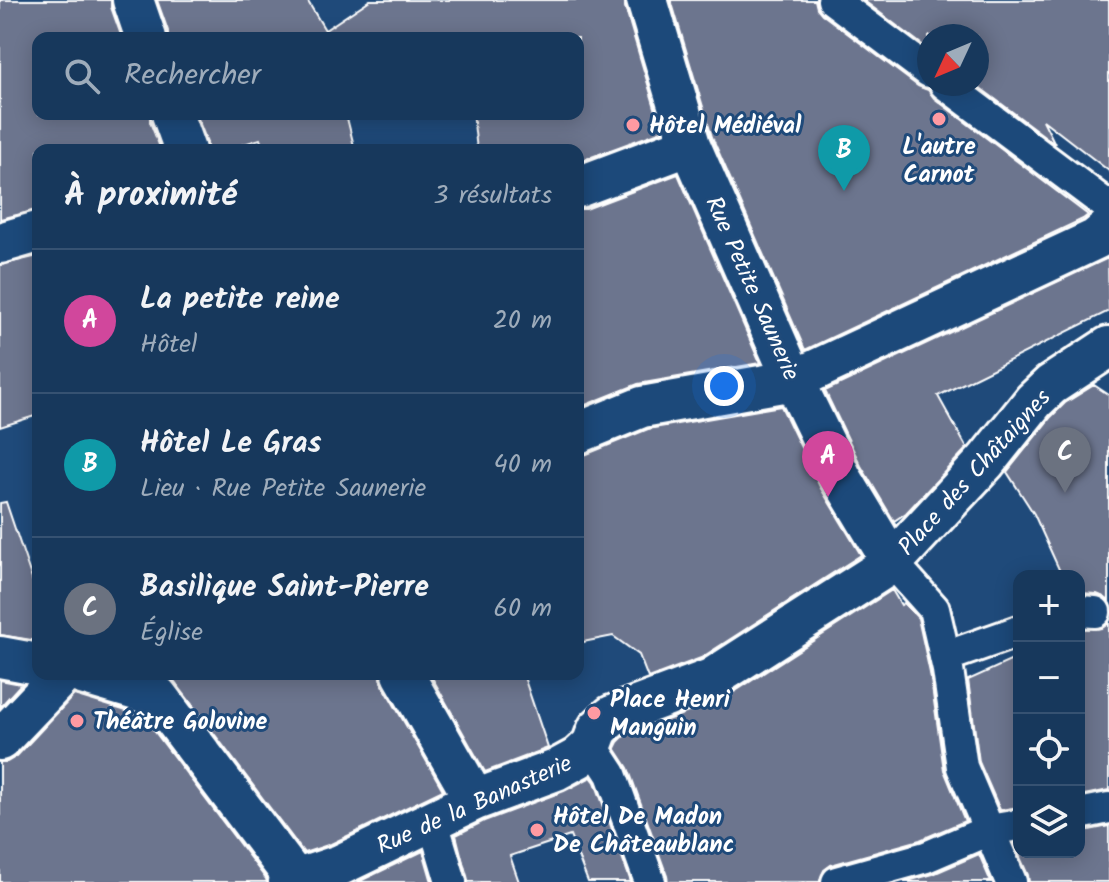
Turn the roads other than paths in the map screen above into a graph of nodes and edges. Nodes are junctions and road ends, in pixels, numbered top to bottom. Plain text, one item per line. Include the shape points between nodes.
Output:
1 (133, 0) edge
2 (647, 0) edge
3 (833, 0) edge
4 (144, 32) edge
5 (917, 63) edge
6 (961, 96) edge
7 (174, 120) edge
8 (183, 144) edge
9 (690, 145) junction
10 (584, 185) edge
11 (1109, 207) edge
12 (1109, 228) edge
13 (32, 234) edge
14 (0, 243) edge
15 (1109, 347) edge
16 (794, 380) junction
17 (584, 431) edge
18 (892, 562) junction
19 (1013, 634) edge
20 (0, 657) edge
21 (32, 663) edge
22 (946, 663) junction
23 (57, 680) edge
24 (124, 680) edge
25 (406, 680) edge
26 (159, 685) edge
27 (0, 740) edge
28 (592, 745) junction
29 (475, 800) junction
30 (1109, 808) edge
31 (1085, 813) edge
32 (433, 822) junction
33 (1013, 826) edge
34 (989, 830) junction
35 (292, 880) edge
36 (451, 882) edge
37 (650, 882) edge
38 (837, 882) edge
39 (1011, 882) edge

1 - 4 street
2 - 9 street, Rue Petite Saunerie
3 - 5 street
6 - 11 street
7 - 8 street
9 - 10 street
9 - 16 street, Rue Petite Saunerie
12 - 16 street via 1096,239
13 - 14 street
15 - 18 street, Place des Châtaignes via 1034,401
16 - 17 street via 642,407
16 - 18 street, Rue Petite Saunerie via 841,477
18 - 22 street, Place des Châtaignes via 934,609
18 - 28 street, Rue de la Banasterie via 711,679 612,716 598,729
19 - 22 street
20 - 21 street
22 - 34 street, Place des Châtaignes via 962,767
23 - 27 street
24 - 26 street
25 - 29 street
26 - 35 street
28 - 29 street, Rue de la Banasterie via 556,770
28 - 37 street via 611,774
29 - 32 street, Rue de la Banasterie
30 - 31 street
32 - 35 street, Rue de la Banasterie via 340,865
32 - 36 street
33 - 34 street
34 - 38 street via 926,857
34 - 39 street, Place des Châtaignes

